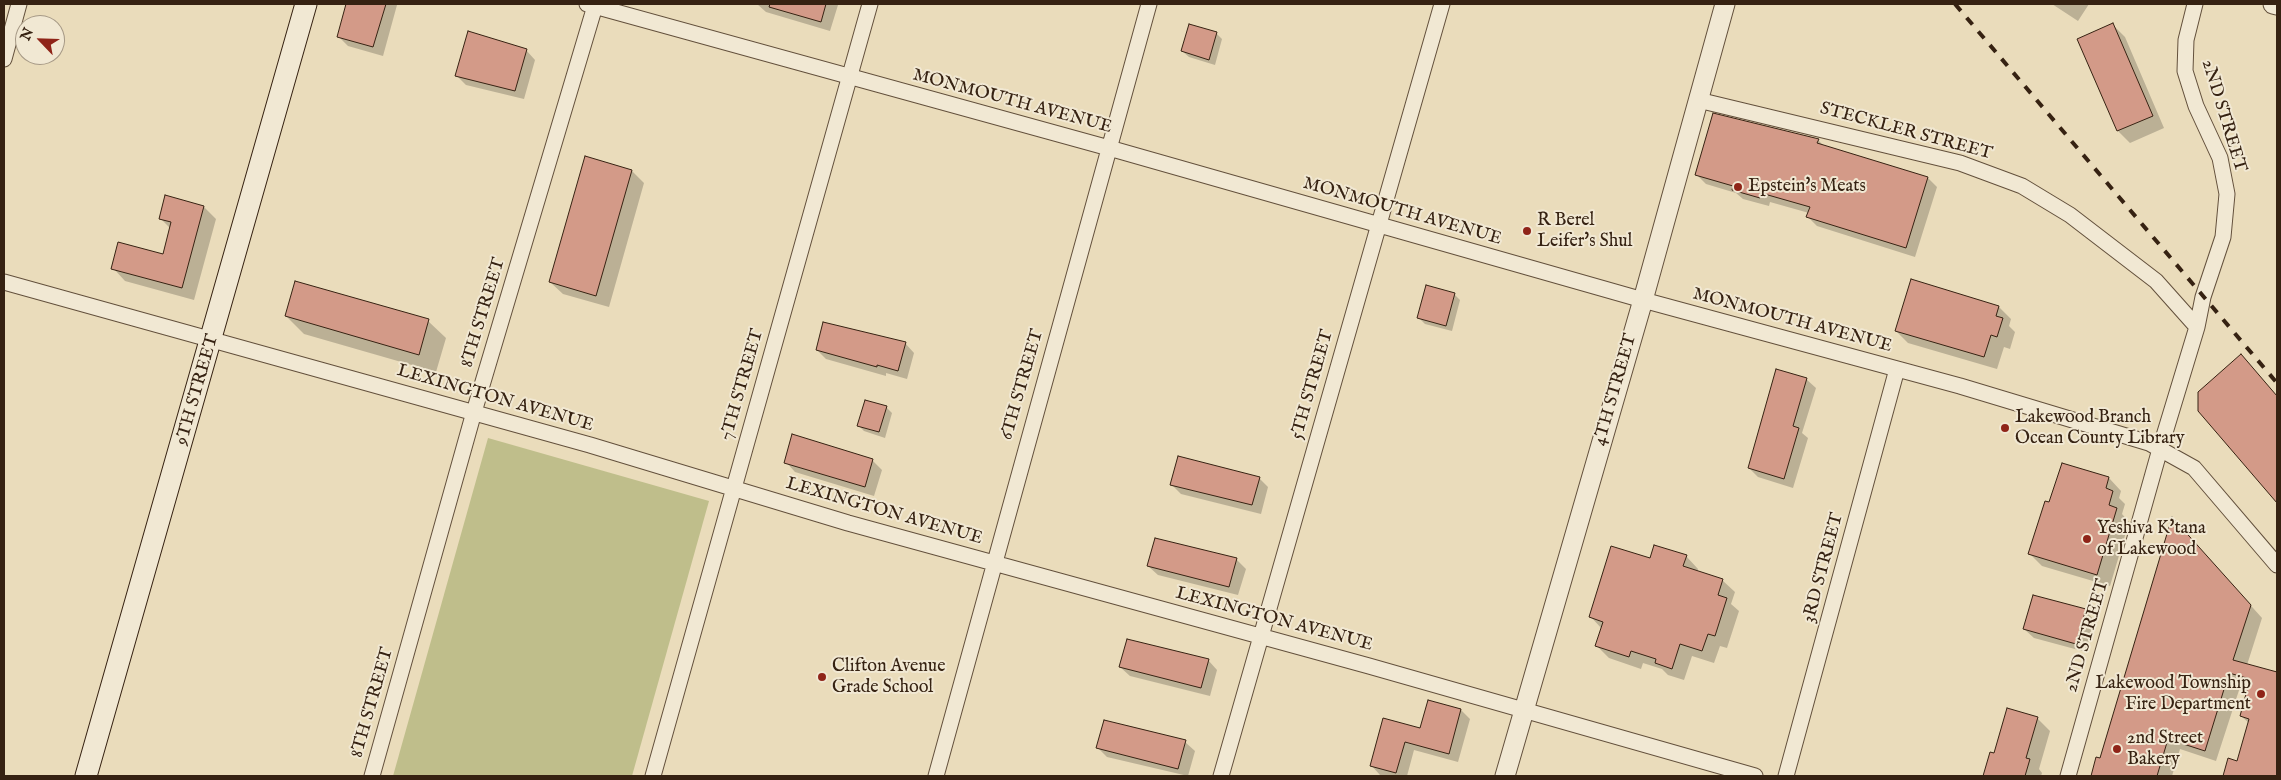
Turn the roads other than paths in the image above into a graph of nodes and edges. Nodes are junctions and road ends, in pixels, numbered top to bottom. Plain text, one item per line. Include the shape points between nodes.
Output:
1 (19, 4) edge
2 (306, 4) edge
3 (870, 4) edge
4 (1150, 4) edge
5 (1442, 4) edge
6 (1725, 4) edge
7 (2195, 4) edge
8 (2273, 4) edge
9 (592, 5) edge
10 (2277, 5) edge
11 (4, 59) edge
12 (850, 77) junction
13 (1698, 100) junction
14 (1109, 148) junction
15 (1379, 224) junction
16 (4, 282) edge
17 (1643, 300) junction
18 (2197, 327) junction
19 (213, 340) junction
20 (1898, 369) junction
21 (474, 412) junction
22 (2160, 449) junction
23 (734, 488) junction
24 (993, 563) junction
25 (2277, 565) edge
26 (1260, 636) junction
27 (1524, 710) junction
28 (86, 776) edge
29 (372, 776) edge
30 (653, 776) edge
31 (936, 776) edge
32 (1220, 776) edge
33 (1505, 776) edge
34 (1755, 776) edge
35 (1786, 776) edge
36 (2068, 776) edge

1 - 11 street
2 - 19 main road, 9TH STREET
3 - 12 street, 7TH STREET
4 - 14 street, 6TH STREET
5 - 15 street, 5TH STREET
6 - 13 street, 4TH STREET
7 - 18 street, 2ND STREET via 2186,40 2185,71 2196,106 2220,158 2227,194 2223,237 2203,297
8 - 10 street
9 - 12 street, MONMOUTH AVENUE
9 - 21 street, 8TH STREET
12 - 14 street, MONMOUTH AVENUE
12 - 23 street, 7TH STREET
13 - 17 street, 4TH STREET
13 - 18 street, STECKLER STREET via 1960,162 2022,186 2070,215 2156,281
14 - 15 street, MONMOUTH AVENUE
14 - 24 street, 6TH STREET
15 - 17 street, MONMOUTH AVENUE
15 - 26 street, 5TH STREET
16 - 19 street, LEXINGTON AVENUE
17 - 20 street, MONMOUTH AVENUE
17 - 27 street, 4TH STREET
18 - 22 street
19 - 21 street, LEXINGTON AVENUE
19 - 28 main road, 9TH STREET
20 - 22 street, MONMOUTH AVENUE
20 - 35 street, 3RD STREET
21 - 23 street, LEXINGTON AVENUE
21 - 29 street, 8TH STREET
22 - 25 street, MONMOUTH AVENUE via 2194,468
22 - 36 street, 2ND STREET
23 - 24 street, LEXINGTON AVENUE
23 - 30 street, 7TH STREET
24 - 26 street, LEXINGTON AVENUE
24 - 31 street, 6TH STREET
26 - 27 street, LEXINGTON AVENUE
26 - 32 street, 5TH STREET
27 - 33 street, 4TH STREET
27 - 34 street, LEXINGTON AVENUE

